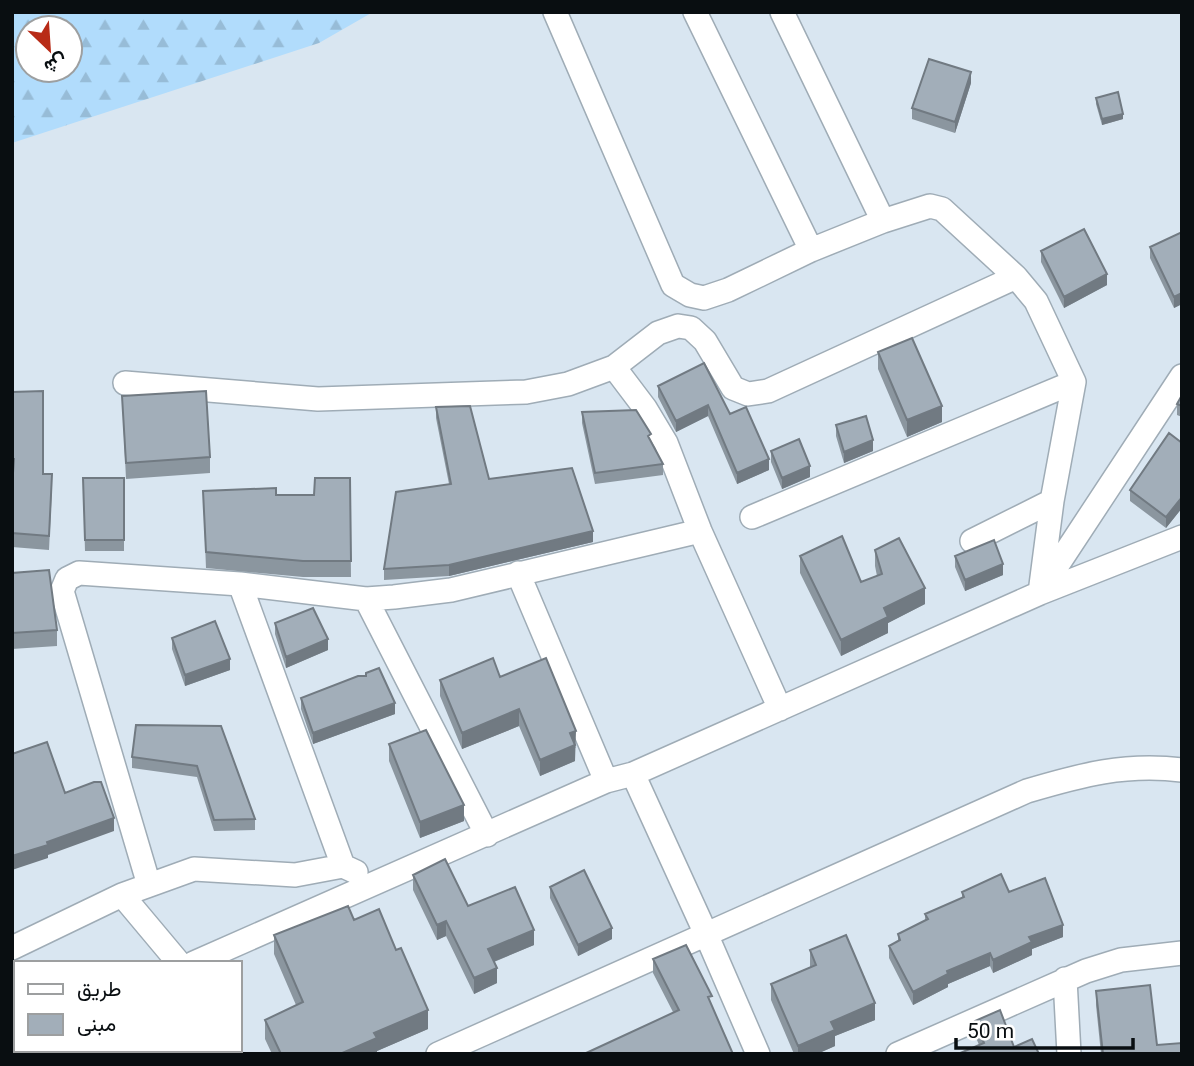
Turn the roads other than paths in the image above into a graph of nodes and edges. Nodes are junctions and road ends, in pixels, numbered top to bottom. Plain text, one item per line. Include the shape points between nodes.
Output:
1 (555, 12) edge
2 (695, 12) edge
3 (782, 12) edge
4 (883, 221) junction
5 (811, 250) junction
6 (1016, 277) junction
7 (614, 367) junction
8 (1182, 376) edge
9 (1074, 382) junction
10 (125, 383) dead end
11 (1052, 501) junction
12 (752, 517) dead end
13 (700, 531) junction
14 (1182, 537) edge
15 (972, 541) dead end
16 (518, 573) junction
17 (240, 584) junction
18 (1040, 593) junction
19 (366, 599) junction
20 (780, 709) junction
21 (1182, 770) edge
22 (633, 774) junction
23 (606, 781) junction
24 (487, 835) junction
25 (343, 866) junction
26 (378, 881) junction
27 (149, 886) junction
28 (122, 895) junction
29 (706, 933) junction
30 (12, 948) edge
31 (1182, 953) edge
32 (177, 961) edge
33 (198, 961) edge
34 (1065, 979) junction
35 (438, 1054) edge
36 (758, 1054) edge
37 (898, 1054) edge
38 (1069, 1054) edge

1 - 5 street via 673,285 704,298
2 - 5 street
3 - 4 street
4 - 5 street
4 - 6 street via 930,206 942,209
6 - 7 street via 768,391 748,394 733,388 705,341 691,328 677,326 658,333
6 - 9 street via 1037,301
7 - 10 street via 568,384 513,393 318,399
7 - 13 street via 666,443
8 - 18 street
9 - 11 street
9 - 12 street
11 - 15 street
11 - 18 street
13 - 16 street
13 - 20 street
14 - 18 street
16 - 19 street via 451,590
16 - 23 street
17 - 19 street
17 - 25 street
17 - 27 street via 79,573 67,579 62,591
18 - 20 street
19 - 24 street
20 - 22 street
21 - 29 street via 1119,769 1027,791
22 - 23 street
22 - 29 street
23 - 24 street
24 - 26 street
25 - 26 street
25 - 27 street via 295,875 194,869
26 - 33 street
27 - 28 street
28 - 30 street
28 - 32 street
29 - 35 street
29 - 36 street
31 - 34 street via 1121,960
34 - 37 street
34 - 38 street

